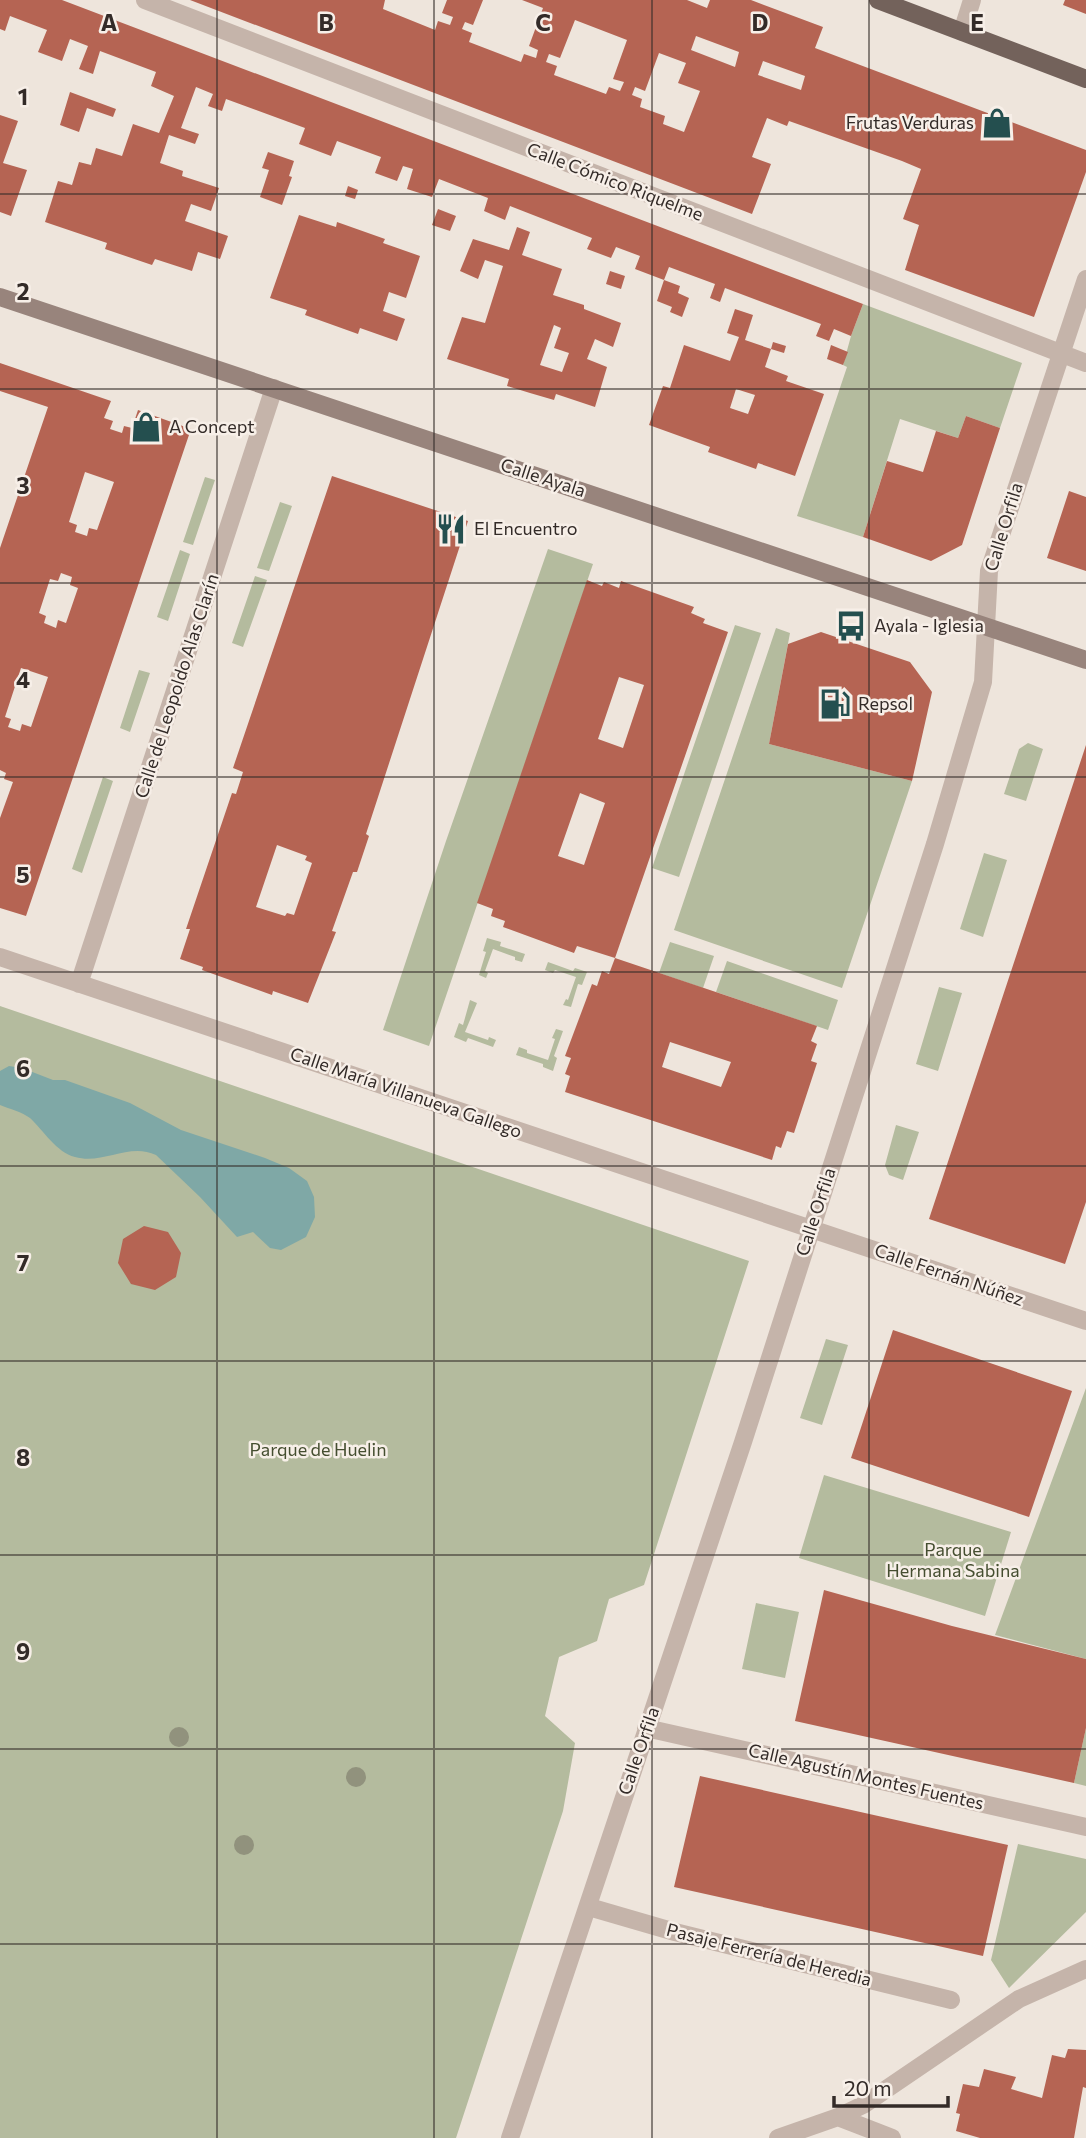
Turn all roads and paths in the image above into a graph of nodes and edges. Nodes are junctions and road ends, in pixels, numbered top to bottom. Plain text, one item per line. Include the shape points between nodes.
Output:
1 (145, 0) edge
2 (878, 0) edge
3 (972, 0) edge
4 (962, 32) junction
5 (1086, 79) edge
6 (1086, 279) edge
7 (0, 297) edge
8 (1060, 354) junction
9 (1086, 363) edge
10 (274, 388) junction
11 (985, 625) junction
12 (1086, 660) edge
13 (0, 957) edge
14 (79, 984) junction
15 (811, 1228) junction
16 (1086, 1321) edge
17 (646, 1728) junction
18 (1086, 1827) edge
19 (589, 1907) junction
20 (1086, 1969) edge
21 (951, 2000) dead end
22 (838, 2117) junction
23 (510, 2138) edge
24 (778, 2138) edge
25 (892, 2138) edge

1 - 8 street, Calle Cómico Riquelme
2 - 4 main road
3 - 4 street
4 - 5 main road
6 - 8 street, Calle Orfila
7 - 10 main road, Calle Ayala
8 - 9 street, Calle Cómico Riquelme
8 - 11 street, Calle Orfila via 989,571
10 - 11 main road, Calle Ayala
10 - 14 street, Calle de Leopoldo Alas Clarín
11 - 12 main road, Calle Ayala
11 - 15 street, Calle Orfila via 983,682
13 - 14 street, Calle María Villanueva Gallego
14 - 15 street, Calle María Villanueva Gallego
15 - 16 street, Calle Fernán Núñez
15 - 17 street, Calle Orfila
17 - 18 street, Calle Agustín Montes Fuentes
17 - 19 street, Calle Orfila
19 - 21 street, Pasaje Ferrería de Heredia
19 - 23 street, Calle Orfila
20 - 22 street via 1019,1999 863,2105
22 - 24 street
22 - 25 street

